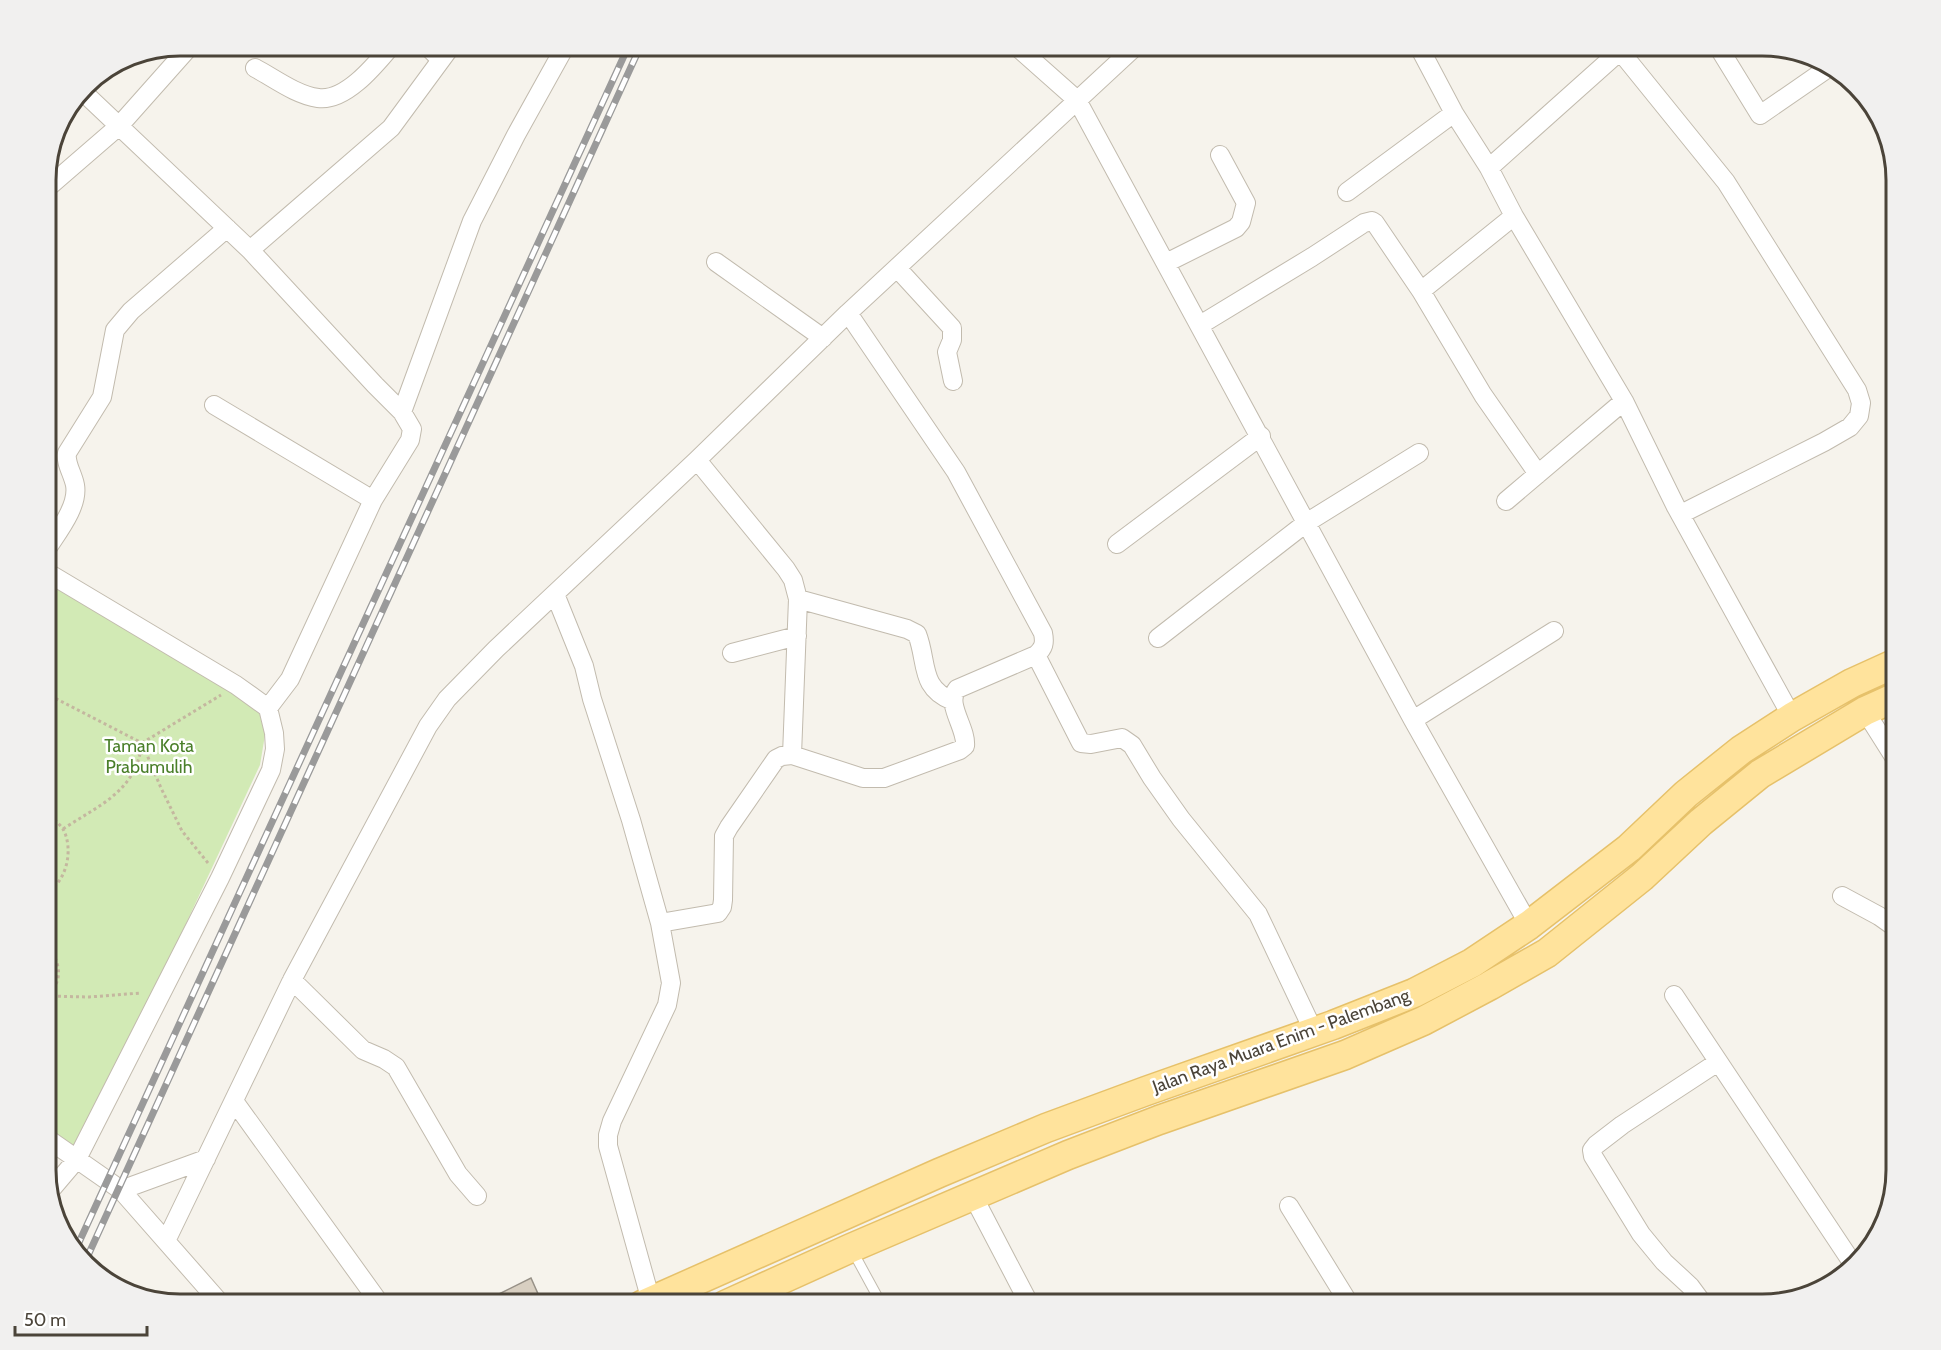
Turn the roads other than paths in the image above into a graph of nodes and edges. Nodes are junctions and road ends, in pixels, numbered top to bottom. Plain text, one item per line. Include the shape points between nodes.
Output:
1 (181, 56) edge
2 (383, 56) edge
3 (437, 56) edge
4 (444, 56) edge
5 (560, 56) edge
6 (1027, 56) edge
7 (1125, 56) edge
8 (1424, 56) edge
9 (1615, 56) edge
10 (1630, 56) edge
11 (1724, 56) edge
12 (441, 60) junction
13 (255, 68) dead end
14 (1823, 72) edge
15 (88, 97) edge
16 (1077, 100) junction
17 (1454, 114) junction
18 (119, 126) junction
19 (1220, 155) dead end
20 (1489, 168) junction
21 (56, 180) edge
22 (1347, 192) dead end
23 (1514, 216) junction
24 (227, 228) junction
25 (250, 250) junction
26 (716, 262) dead end
27 (1166, 263) junction
28 (897, 268) junction
29 (1421, 291) junction
30 (848, 313) junction
31 (1200, 325) junction
32 (822, 338) junction
33 (953, 381) dead end
34 (1624, 401) junction
35 (214, 405) dead end
36 (402, 412) junction
37 (1261, 436) junction
38 (1419, 453) dead end
39 (697, 460) junction
40 (1538, 474) junction
41 (373, 500) junction
42 (1506, 501) dead end
43 (1681, 514) junction
44 (1306, 523) junction
45 (56, 533) edge
46 (1117, 544) dead end
47 (56, 577) edge
48 (555, 594) junction
49 (798, 599) junction
50 (1554, 631) dead end
51 (796, 636) junction
52 (1158, 638) dead end
53 (732, 653) dead end
54 (1036, 656) junction
55 (1886, 668) edge
56 (953, 701) junction
57 (1886, 702) edge
58 (268, 708) junction
59 (1865, 711) junction
60 (1792, 717) junction
61 (1413, 720) junction
62 (1886, 744) edge
63 (792, 755) junction
64 (1842, 896) dead end
65 (1886, 921) edge
66 (660, 924) junction
67 (1529, 925) junction
68 (292, 980) junction
69 (1674, 995) dead end
70 (1314, 1032) junction
71 (1718, 1062) junction
72 (234, 1101) junction
73 (56, 1145) edge
74 (77, 1159) junction
75 (206, 1159) junction
76 (57, 1183) edge
77 (121, 1190) junction
78 (477, 1196) dead end
79 (974, 1196) junction
80 (1289, 1206) dead end
81 (166, 1241) junction
82 (770, 1247) junction
83 (851, 1248) junction
84 (1849, 1258) edge
85 (729, 1266) junction
86 (785, 1278) junction
87 (212, 1294) edge
88 (373, 1294) edge
89 (644, 1294) edge
90 (666, 1294) edge
91 (735, 1294) edge
92 (749, 1294) edge
93 (876, 1294) edge
94 (1024, 1294) edge
95 (1343, 1294) edge
96 (1696, 1294) edge

1 - 18 street
2 - 13 street via 368,73 328,98 303,94
3 - 12 street
4 - 12 street
5 - 36 street via 472,221
6 - 16 street
7 - 16 street
8 - 17 street
9 - 20 street
10 - 43 street via 1740,202 1857,390 1861,403 1859,416 1850,428
11 - 14 street via 1760,115
12 - 25 street via 391,128
15 - 18 street
16 - 27 street
16 - 28 street
17 - 20 street
17 - 22 street
18 - 21 street
18 - 24 street
19 - 27 street via 1246,203 1242,222
20 - 23 street
23 - 29 street
23 - 34 street
24 - 25 street
24 - 45 street via 131,311 115,330 102,397 67,453 75,486 71,507
25 - 36 street
26 - 32 street
27 - 31 street
28 - 30 street
28 - 33 street via 952,328 947,352
29 - 31 street via 1375,223 1368,221
29 - 40 street via 1483,395
30 - 32 street
30 - 54 street via 956,472 1043,633 1045,642
31 - 37 street
32 - 39 street
34 - 40 street
34 - 43 street
35 - 41 street
36 - 41 street via 412,429 410,440
37 - 44 street
37 - 46 street
38 - 44 street
39 - 48 street
39 - 49 street via 786,569
40 - 42 street
41 - 58 street via 290,679
43 - 60 street
44 - 52 street
44 - 61 street
47 - 58 street
48 - 66 street via 584,666
48 - 68 street via 447,699 428,726
49 - 51 street
49 - 56 street via 917,633 930,685
50 - 61 street
51 - 53 street
51 - 63 street
54 - 56 street via 957,689
54 - 70 street via 1081,743 1122,738 1132,745 1181,819 1258,914
55 - 60 main road, Jalan Raya Muara Enim - Palembang
56 - 63 street via 966,738 965,746 884,778 863,778
57 - 59 main road, Jalan Raya Muara Enim - Palembang
58 - 74 street via 275,749 271,770
59 - 62 street
59 - 79 main road, Jalan Raya Muara Enim - Palembang via 1760,774 1547,953 1490,986 1423,1021 1345,1054 1078,1151
60 - 67 main road, Jalan Raya Muara Enim - Palembang via 1732,757 1629,848
61 - 67 street
63 - 66 street via 776,759 724,836 723,900 718,913
64 - 65 street
66 - 89 street via 670,995 608,1135
67 - 70 main road, Jalan Raya Muara Enim - Palembang via 1472,963 1414,993
68 - 72 street
68 - 78 street via 363,1050 396,1067 458,1174
69 - 71 street
70 - 82 main road, Jalan Raya Muara Enim - Palembang via 1046,1128
71 - 84 street
71 - 96 street via 1622,1125 1592,1150 1641,1234
72 - 75 street
72 - 88 street
73 - 74 street
74 - 76 street
74 - 77 street
75 - 77 street
75 - 81 street
77 - 81 street
79 - 83 main road, Jalan Raya Muara Enim - Palembang
79 - 94 street
80 - 95 street
81 - 87 street
82 - 85 main road, Jalan Raya Muara Enim - Palembang
82 - 86 main road
83 - 86 main road, Jalan Raya Muara Enim - Palembang
83 - 93 lane
85 - 90 main road, Jalan Raya Muara Enim - Palembang
85 - 91 main road
86 - 92 main road, Jalan Raya Muara Enim - Palembang

